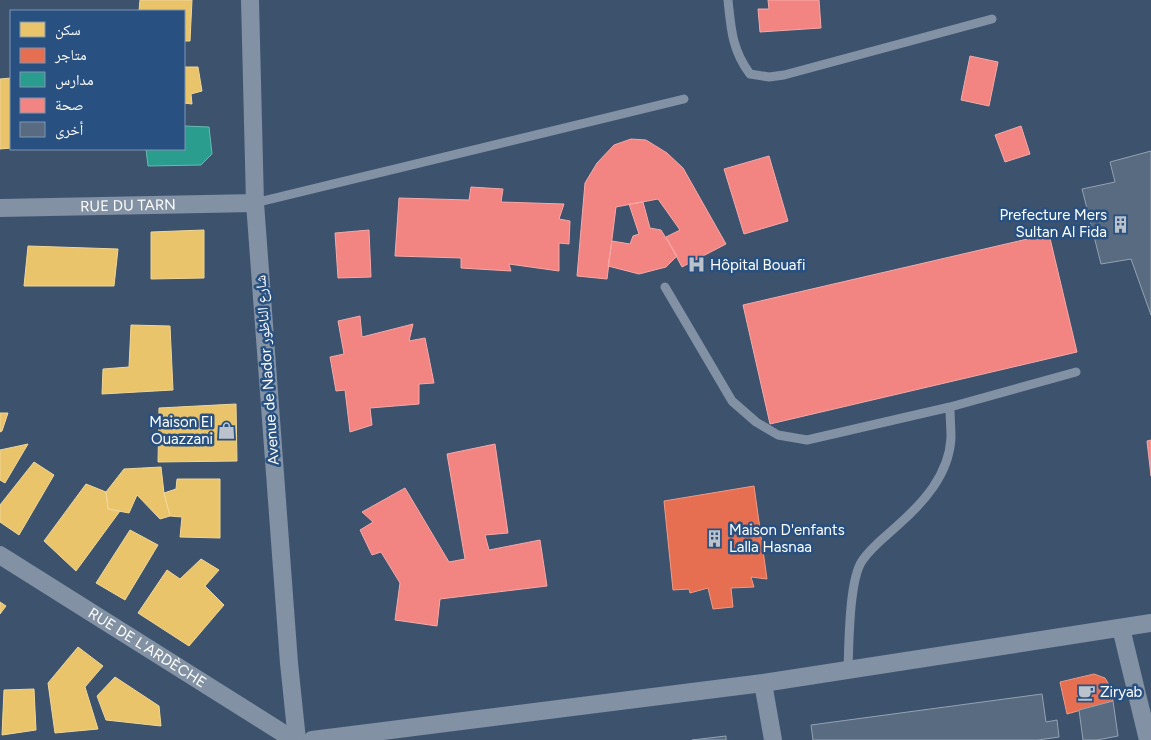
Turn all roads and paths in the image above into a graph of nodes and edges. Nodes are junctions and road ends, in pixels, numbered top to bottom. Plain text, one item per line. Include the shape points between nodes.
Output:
1 (250, 0) edge
2 (728, 0) edge
3 (992, 20) dead end
4 (684, 99) dead end
5 (255, 203) junction
6 (0, 208) edge
7 (665, 287) dead end
8 (1076, 372) dead end
9 (950, 408) junction
10 (0, 555) edge
11 (1151, 623) edge
12 (1121, 628) junction
13 (848, 669) junction
14 (763, 683) junction
15 (296, 740) edge
16 (312, 740) edge
17 (773, 740) edge
18 (1148, 740) edge

1 - 5 street, Avenue de Nador شارع الناظور
2 - 3 lane via 733,42 741,62 750,74 769,77
4 - 5 lane
5 - 6 street, RUE DU TARN
5 - 15 street, Avenue de Nador شارع الناظور
7 - 9 lane via 732,401 756,422 778,435 807,440
8 - 9 lane
9 - 13 lane via 951,440 935,488 861,562 852,604
10 - 15 street, RUE DE L'ARDÈCHE
11 - 12 street
12 - 13 street
12 - 18 street
13 - 14 street
14 - 16 street
14 - 17 street

